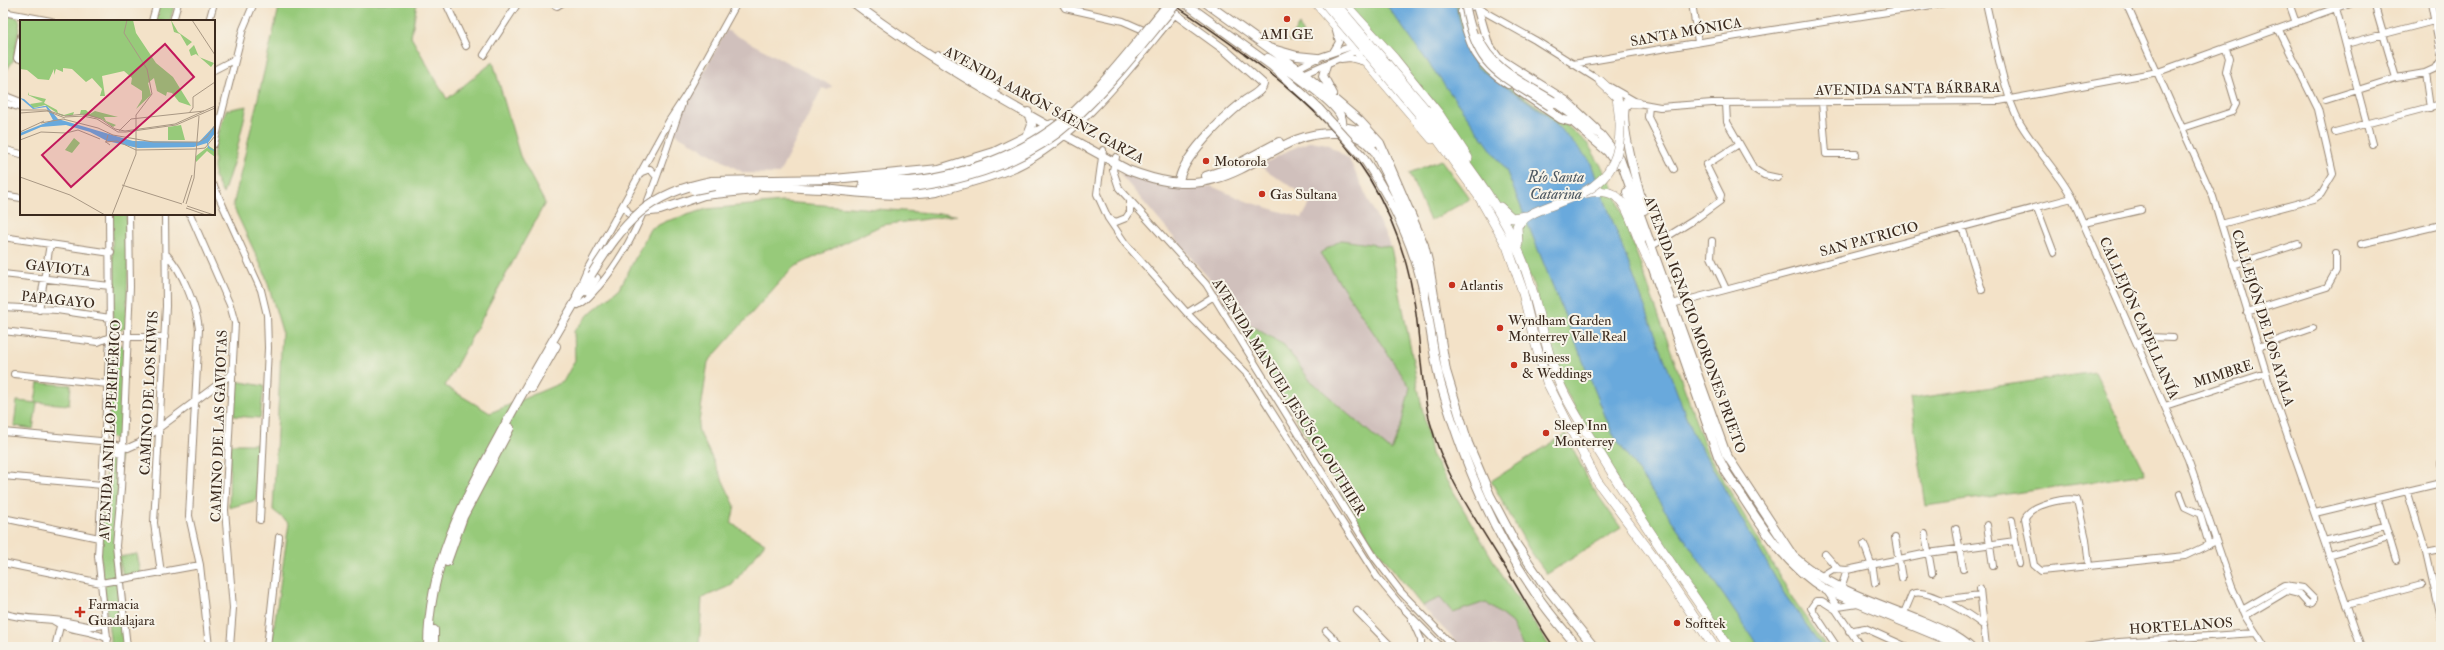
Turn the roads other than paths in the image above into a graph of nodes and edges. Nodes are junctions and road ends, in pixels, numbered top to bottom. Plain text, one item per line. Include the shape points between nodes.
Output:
1 (4, 3) edge
2 (156, 3) edge
3 (178, 3) edge
4 (214, 3) edge
5 (254, 3) edge
6 (446, 3) edge
7 (518, 3) edge
8 (551, 3) edge
9 (562, 3) edge
10 (737, 3) edge
11 (854, 3) edge
12 (861, 3) edge
13 (1062, 3) edge
14 (1160, 3) edge
15 (1185, 3) edge
16 (1206, 3) edge
17 (1316, 3) edge
18 (1324, 3) edge
19 (1335, 3) edge
20 (1344, 3) edge
21 (1465, 3) edge
22 (1470, 3) edge
23 (1692, 3) edge
24 (1945, 3) edge
25 (1986, 3) edge
26 (2126, 3) edge
27 (2289, 3) edge
28 (2350, 3) edge
29 (2374, 3) edge
30 (2431, 3) edge
31 (1172, 6) edge
32 (1477, 6) edge
33 (2336, 8) junction
34 (3, 11) edge
35 (24, 19) edge
36 (38, 20) edge
37 (152, 20) edge
38 (173, 20) edge
39 (209, 20) edge
40 (2434, 21) junction
41 (2296, 23) junction
42 (1334, 25) junction
43 (1368, 26) junction
44 (2279, 30) junction
45 (1148, 32) junction
46 (2384, 34) junction
47 (1698, 42) junction
48 (2346, 44) junction
49 (466, 46) dead end
50 (20, 47) edge
51 (1268, 48) junction
52 (1354, 48) junction
53 (2226, 49) junction
54 (484, 55) dead end
55 (2441, 55) edge
56 (1332, 57) junction
57 (19, 58) edge
58 (1317, 58) junction
59 (1394, 58) junction
60 (235, 59) junction
61 (2441, 60) edge
62 (1368, 63) junction
63 (1573, 64) junction
64 (1326, 65) junction
65 (215, 69) edge
66 (2158, 72) junction
67 (2425, 73) junction
68 (1294, 74) junction
69 (2396, 78) junction
70 (1600, 81) junction
71 (2358, 90) junction
72 (3, 95) edge
73 (686, 95) junction
74 (2011, 99) junction
75 (2326, 100) dead end
76 (3, 102) edge
77 (20, 102) edge
78 (1822, 102) junction
79 (1635, 103) junction
80 (1726, 103) junction
81 (1552, 104) junction
82 (2441, 104) edge
83 (1342, 105) junction
84 (1649, 106) junction
85 (20, 108) edge
86 (2430, 108) junction
87 (1620, 109) junction
88 (1028, 112) junction
89 (1423, 113) junction
90 (1572, 122) junction
91 (1052, 124) junction
92 (1076, 125) junction
93 (2367, 126) junction
94 (1336, 127) junction
95 (2183, 128) junction
96 (1066, 131) junction
97 (2335, 132) dead end
98 (1076, 134) junction
99 (1028, 135) junction
100 (1601, 135) junction
101 (215, 140) edge
102 (1739, 144) junction
103 (2372, 144) dead end
104 (3, 149) edge
105 (1447, 151) junction
106 (994, 152) junction
107 (1103, 152) junction
108 (20, 154) edge
109 (1385, 154) junction
110 (1856, 154) dead end
111 (1115, 159) junction
112 (1674, 169) dead end
113 (1003, 171) junction
114 (641, 173) junction
115 (656, 176) junction
116 (1778, 178) dead end
117 (834, 179) junction
118 (1179, 181) junction
119 (713, 183) junction
120 (911, 184) junction
121 (215, 188) edge
122 (775, 188) junction
123 (826, 189) junction
124 (1584, 192) junction
125 (3, 195) edge
126 (20, 198) edge
127 (2072, 198) junction
128 (1130, 201) junction
129 (624, 206) junction
130 (2037, 208) junction
131 (2141, 210) dead end
132 (641, 214) junction
133 (109, 215) edge
134 (129, 215) edge
135 (165, 215) edge
136 (190, 215) edge
137 (195, 215) edge
138 (1527, 216) junction
139 (1108, 218) junction
140 (193, 222) junction
141 (2084, 223) junction
142 (2221, 224) junction
143 (2441, 225) edge
144 (1962, 228) junction
145 (1648, 232) junction
146 (3, 237) edge
147 (1712, 241) dead end
148 (50, 244) junction
149 (2298, 244) dead end
150 (2361, 244) dead end
151 (1652, 246) junction
152 (111, 253) junction
153 (2054, 253) dead end
154 (2336, 253) dead end
155 (167, 255) junction
156 (1521, 255) junction
157 (1651, 265) junction
158 (2233, 265) junction
159 (3, 274) edge
160 (44, 277) junction
161 (110, 286) junction
162 (1726, 289) junction
163 (1982, 290) dead end
164 (1214, 296) junction
165 (1425, 298) junction
166 (1672, 304) junction
167 (3, 306) edge
168 (575, 306) junction
169 (39, 310) junction
170 (2247, 312) junction
171 (1187, 314) junction
172 (110, 318) junction
173 (2313, 328) dead end
174 (110, 330) junction
175 (3, 331) edge
176 (128, 334) junction
177 (164, 337) junction
178 (2173, 338) dead end
179 (110, 340) junction
180 (2137, 343) junction
181 (127, 344) junction
182 (2258, 347) junction
183 (232, 372) junction
184 (2266, 373) junction
185 (14, 374) dead end
186 (108, 384) junction
187 (197, 400) junction
188 (2165, 406) junction
189 (160, 428) junction
190 (3, 432) edge
191 (123, 439) junction
192 (104, 440) junction
193 (122, 451) junction
194 (104, 453) junction
195 (3, 476) edge
196 (2441, 483) edge
197 (102, 485) junction
198 (2407, 490) junction
199 (2180, 494) dead end
200 (2379, 504) dead end
201 (2315, 513) junction
202 (3, 518) edge
203 (260, 520) dead end
204 (2012, 520) dead end
205 (1987, 525) dead end
206 (2385, 526) junction
207 (1956, 529) dead end
208 (1926, 534) dead end
209 (279, 537) dead end
210 (2389, 537) junction
211 (99, 538) junction
212 (1895, 538) dead end
213 (2015, 541) junction
214 (2216, 541) junction
215 (2324, 541) junction
216 (1864, 544) dead end
217 (1989, 545) junction
218 (2209, 545) junction
219 (1960, 549) junction
220 (2441, 549) edge
221 (2426, 552) junction
222 (1928, 553) junction
223 (1825, 554) dead end
224 (2329, 555) junction
225 (1899, 558) junction
226 (2396, 560) dead end
227 (3, 563) edge
228 (2019, 564) dead end
229 (1871, 565) junction
230 (200, 566) junction
231 (1993, 566) dead end
232 (2089, 566) junction
233 (1838, 569) junction
234 (1963, 569) dead end
235 (1847, 570) junction
236 (161, 573) junction
237 (1932, 573) dead end
238 (1820, 577) junction
239 (1902, 578) dead end
240 (118, 580) junction
241 (101, 583) junction
242 (1875, 583) dead end
243 (2422, 585) dead end
244 (1841, 588) junction
245 (1826, 590) junction
246 (1941, 600) junction
247 (2259, 603) junction
248 (1858, 604) junction
249 (2346, 605) junction
250 (1837, 609) junction
251 (1357, 611) dead end
252 (3, 613) edge
253 (1904, 613) junction
254 (2244, 613) junction
255 (1411, 616) junction
256 (14, 617) junction
257 (2441, 618) edge
258 (3, 619) edge
259 (60, 623) junction
260 (106, 624) junction
261 (1984, 626) junction
262 (1326, 631) dead end
263 (1849, 631) junction
264 (2255, 633) junction
265 (108, 639) junction
266 (1576, 645) edge
267 (1594, 646) edge
268 (55, 647) edge
269 (108, 647) edge
270 (127, 647) edge
271 (209, 647) edge
272 (230, 647) edge
273 (267, 647) edge
274 (428, 647) edge
275 (434, 647) edge
276 (1342, 647) edge
277 (1392, 647) edge
278 (1421, 647) edge
279 (1440, 647) edge
280 (1454, 647) edge
281 (1714, 647) edge
282 (1729, 647) edge
283 (1837, 647) edge
284 (1861, 647) edge
285 (1906, 647) edge
286 (1958, 647) edge
287 (1970, 647) edge
288 (1986, 647) edge
289 (2085, 647) edge
290 (2265, 647) edge
291 (2361, 647) edge

1 - 34 street
2 - 37 street
3 - 38 street
4 - 39 street
5 - 60 street via 243,29
6 - 49 street
7 - 54 street
8 - 9 street via 557,6
10 - 73 street
11 - 88 main road, AVENIDA AARÓN SÁENZ GARZA via 941,64
12 - 91 main road, AVENIDA AARÓN SÁENZ GARZA via 912,40
13 - 45 street via 1065,8 1122,21
14 - 31 main road
15 - 68 main road via 1253,52
16 - 51 main road
17 - 42 highway
18 - 89 highway, bridge
19 - 89 highway, bridge
20 - 43 highway
21 - 81 main road, bridge via 1475,42 1484,59 1496,72
22 - 32 street, AVENIDA SANTA BÁRBARA
22 - 81 main road, AVENIDA IGNACIO MORONES PRIETO, bridge via 1478,36 1488,56
23 - 47 street
24 - 47 street, SANTA MÓNICA
25 - 74 street, CALLEJÓN CAPELLANÍA
26 - 66 street, CALLEJÓN DE LOS AYALA
27 - 41 street
28 - 33 street, AVENIDA SANTA BÁRBARA
29 - 46 street
30 - 40 street
31 - 45 main road
31 - 92 main road via 1106,95
31 - 118 main road via 1263,84 1261,89 1237,107 1192,153
31 - 120 main road, bridge via 1071,123 1017,157 988,170 951,181
32 - 63 street, AVENIDA SANTA BÁRBARA
32 - 90 main road via 1466,6 1462,12 1469,42 1482,64 1494,75 1556,116
32 - 100 main road via 1488,44 1498,58 1566,101 1589,120
33 - 41 street, AVENIDA SANTA BÁRBARA
33 - 48 street
34 - 35 street
35 - 36 street
40 - 46 street
40 - 55 street
41 - 44 street, AVENIDA SANTA BÁRBARA
42 - 52 highway
42 - 56 street via 1339,42
43 - 52 street via 1368,34
43 - 59 highway
44 - 53 street, AVENIDA SANTA BÁRBARA
44 - 142 street via 2318,110 2333,174 2321,194 2314,199
45 - 91 main road via 1086,104
46 - 48 street
46 - 69 street
47 - 63 street, SANTA MÓNICA
48 - 71 street
50 - 57 street
51 - 58 main road via 1284,50 1297,56
51 - 68 main road
52 - 56 street
52 - 59 street via 1378,47
52 - 62 highway
53 - 66 street, AVENIDA SANTA BÁRBARA
53 - 95 street via 2229,58 2226,71 2236,104 2235,109
56 - 58 street
56 - 62 street
56 - 64 street
58 - 68 street
59 - 138 highway via 1439,114 1502,210 1512,218
60 - 65 street
60 - 101 street
61 - 67 street via 2436,68
62 - 105 highway via 1430,138
63 - 70 street, AVENIDA SANTA BÁRBARA
64 - 68 street
64 - 83 main road via 1324,78
66 - 74 street, AVENIDA SANTA BÁRBARA
66 - 95 street, CALLEJÓN DE LOS AYALA
67 - 69 street
67 - 86 street
68 - 83 main road
68 - 94 main road via 1340,112 1342,121
68 - 165 main road, bridge via 1319,109 1362,156 1382,186 1403,228
69 - 71 street
70 - 79 street, AVENIDA SANTA BÁRBARA
70 - 87 highway via 1615,94
71 - 75 street
71 - 93 street
72 - 77 street
73 - 114 street
73 - 115 street
74 - 78 street, AVENIDA SANTA BÁRBARA
74 - 127 street, CALLEJÓN CAPELLANÍA via 2021,124 2055,168
76 - 85 street
78 - 80 street, AVENIDA SANTA BÁRBARA
78 - 110 street via 1826,153
79 - 84 street, AVENIDA SANTA BÁRBARA
79 - 87 highway via 1626,103
79 - 145 main road via 1624,109 1626,134
80 - 84 street, AVENIDA SANTA BÁRBARA via 1660,108
80 - 102 street via 1727,122
81 - 90 main road, AVENIDA IGNACIO MORONES PRIETO
81 - 100 main road, AVENIDA IGNACIO MORONES PRIETO
82 - 86 street
83 - 109 main road via 1372,131
84 - 112 street via 1648,117
86 - 93 street
87 - 124 highway, bridge via 1621,140 1616,160 1607,174
88 - 91 main road, AVENIDA AARÓN SÁENZ GARZA
88 - 99 main road via 1032,125
89 - 105 highway
89 - 156 highway via 1472,172
90 - 157 main road, AVENIDA IGNACIO MORONES PRIETO via 1615,161
91 - 96 main road, AVENIDA AARÓN SÁENZ GARZA
91 - 99 main road
92 - 96 main road
92 - 98 main road
93 - 97 street
93 - 103 street
94 - 109 main road, AVENIDA AARÓN SÁENZ GARZA via 1362,131 1378,144
94 - 118 main road, AVENIDA AARÓN SÁENZ GARZA via 1302,130 1221,172
95 - 142 street, CALLEJÓN DE LOS AYALA via 2207,180
96 - 98 main road, AVENIDA AARÓN SÁENZ GARZA
96 - 107 main road, AVENIDA AARÓN SÁENZ GARZA
96 - 113 main road via 1038,153
98 - 107 main road, AVENIDA AARÓN SÁENZ GARZA
99 - 106 main road
100 - 145 main road, AVENIDA IGNACIO MORONES PRIETO via 1620,159
102 - 116 street via 1754,168 1764,175
102 - 151 street via 1706,165 1721,195 1720,201
104 - 108 street
105 - 281 highway via 1492,217 1507,246 1522,289 1547,382 1596,481 1651,553
106 - 113 main road via 993,161
106 - 117 main road via 939,169
107 - 111 main road, AVENIDA AARÓN SÁENZ GARZA
107 - 139 street, AVENIDA MANUEL JESÚS CLOUTHIER via 1097,194
109 - 267 main road via 1424,245 1446,371 1466,437 1490,495 1516,544 1539,579
111 - 118 main road, AVENIDA AARÓN SÁENZ GARZA
111 - 128 street, AVENIDA MANUEL JESÚS CLOUTHIER via 1115,180
113 - 123 main road via 924,194 878,194
114 - 115 street via 650,169
114 - 129 street
115 - 132 street
117 - 119 main road
117 - 120 main road
118 - 165 main road, AVENIDA AARÓN SÁENZ GARZA via 1202,182 1224,176 1306,135 1331,132 1357,136 1374,152 1406,219 1424,274
119 - 122 main road
119 - 168 main road, bridge via 674,191 640,212 609,245
120 - 123 main road
121 - 203 street via 259,285 267,316 268,348
122 - 123 main road
122 - 132 main road via 704,195
124 - 138 highway
124 - 157 highway via 1601,191 1615,195 1624,203 1642,251
125 - 126 street
127 - 130 street, SAN PATRICIO
127 - 141 street, CALLEJÓN CAPELLANÍA
128 - 139 street via 1130,212 1124,220 1116,222
128 - 164 street, AVENIDA MANUEL JESÚS CLOUTHIER via 1178,252
129 - 132 street via 632,216
129 - 168 street via 588,268
130 - 144 street, SAN PATRICIO
130 - 153 street
131 - 141 street
132 - 168 street via 633,237 614,269 586,300
133 - 152 street, AVENIDA ANILLO PERIFÉRICO
134 - 176 street, AVENIDA ANILLO PERIFÉRICO
135 - 155 street, CAMINO DE LOS KIWIS
136 - 140 street, CAMINO DE LAS GAVIOTAS
137 - 140 street
138 - 156 highway via 1516,230
139 - 171 street, AVENIDA MANUEL JESÚS CLOUTHIER via 1125,243
140 - 183 street, CAMINO DE LAS GAVIOTAS via 233,315 235,348
141 - 180 street, CALLEJÓN CAPELLANÍA
142 - 158 street, CALLEJÓN DE LOS AYALA
143 - 150 street
144 - 162 street, SAN PATRICIO
144 - 163 street
145 - 151 main road, AVENIDA IGNACIO MORONES PRIETO
146 - 148 street
147 - 162 street via 1711,257
148 - 152 street
148 - 160 street
149 - 158 street
151 - 166 main road, AVENIDA IGNACIO MORONES PRIETO
152 - 161 street, AVENIDA ANILLO PERIFÉRICO
154 - 170 street via 2336,271 2327,287
155 - 177 street, CAMINO DE LOS KIWIS
155 - 187 street via 180,274 198,319
156 - 282 highway via 1545,341 1565,395 1620,486
157 - 245 main road, AVENIDA IGNACIO MORONES PRIETO via 1712,442 1726,472 1788,560 1811,581
158 - 170 street, CALLEJÓN DE LOS AYALA
159 - 160 street, GAVIOTA
160 - 161 street, GAVIOTA
160 - 169 street
161 - 172 street, AVENIDA ANILLO PERIFÉRICO
162 - 166 street, SAN PATRICIO
164 - 171 street
164 - 280 street, AVENIDA MANUEL JESÚS CLOUTHIER via 1375,558 1401,592
165 - 266 main road via 1441,383 1482,499 1533,591
166 - 238 main road, AVENIDA IGNACIO MORONES PRIETO via 1719,438 1733,468 1793,556
167 - 169 street, PAPAGAYO
168 - 274 main road via 457,515 445,546 435,588
168 - 275 main road via 463,517 448,557 439,594
169 - 172 street, PAPAGAYO via 57,310
170 - 182 street, CALLEJÓN DE LOS AYALA
171 - 255 street, AVENIDA MANUEL JESÚS CLOUTHIER via 1249,376 1377,577
172 - 174 street, AVENIDA ANILLO PERIFÉRICO
173 - 182 street
174 - 176 street via 118,334
174 - 179 street, AVENIDA ANILLO PERIFÉRICO
175 - 179 street via 98,342
176 - 177 street
176 - 179 street
176 - 181 street, AVENIDA ANILLO PERIFÉRICO
177 - 189 street, CAMINO DE LOS KIWIS
178 - 180 street via 2149,336
179 - 181 street via 119,340
179 - 186 street, AVENIDA ANILLO PERIFÉRICO
180 - 188 street, CALLEJÓN CAPELLANÍA
181 - 191 street, AVENIDA ANILLO PERIFÉRICO
182 - 184 street, CALLEJÓN DE LOS AYALA
183 - 187 street
183 - 272 street, CAMINO DE LAS GAVIOTAS via 225,510 233,608
184 - 188 street, MIMBRE
184 - 201 street, CALLEJÓN DE LOS AYALA
185 - 186 street
186 - 192 street, AVENIDA ANILLO PERIFÉRICO
187 - 189 street
187 - 230 street via 190,516
188 - 214 street, CALLEJÓN CAPELLANÍA via 2188,460
189 - 193 street
189 - 236 street, CAMINO DE LOS KIWIS via 154,523
190 - 192 street
191 - 192 street via 113,442
191 - 193 street, AVENIDA ANILLO PERIFÉRICO
192 - 193 street
192 - 194 street, AVENIDA ANILLO PERIFÉRICO
193 - 194 street
193 - 240 street, AVENIDA ANILLO PERIFÉRICO via 116,546
194 - 197 street, AVENIDA ANILLO PERIFÉRICO
195 - 197 street
196 - 198 street
197 - 211 street, AVENIDA ANILLO PERIFÉRICO
198 - 201 street
198 - 221 street
199 - 218 street via 2185,507 2200,514
200 - 206 street
201 - 215 street, CALLEJÓN DE LOS AYALA
202 - 211 street
204 - 213 street
205 - 217 street
206 - 210 street
206 - 215 street
207 - 219 street
208 - 222 street
209 - 273 street
210 - 224 street
210 - 226 street
211 - 241 street, AVENIDA ANILLO PERIFÉRICO
212 - 225 street
213 - 217 street
213 - 228 street
214 - 218 street
214 - 254 street, CALLEJÓN CAPELLANÍA
215 - 224 street, CALLEJÓN DE LOS AYALA
216 - 229 street
217 - 219 street
217 - 231 street
218 - 232 street via 2185,556
219 - 222 street
219 - 234 street
220 - 221 street
221 - 257 street
222 - 225 street
222 - 237 street
223 - 233 street
224 - 249 street, CALLEJÓN DE LOS AYALA
225 - 229 street
225 - 239 street
227 - 241 street
229 - 235 street
229 - 242 street
230 - 236 street
230 - 271 street
232 - 232 street via 2038,569 2034,565 2025,518 2029,512 2042,504 2077,500 2082,516
233 - 235 street
233 - 238 street
235 - 244 street
236 - 240 street
238 - 244 main road, AVENIDA IGNACIO MORONES PRIETO
240 - 241 street
240 - 270 street, AVENIDA ANILLO PERIFÉRICO
241 - 260 street, AVENIDA ANILLO PERIFÉRICO
243 - 249 street
244 - 253 main road, AVENIDA IGNACIO MORONES PRIETO
245 - 248 main road, AVENIDA IGNACIO MORONES PRIETO
245 - 250 street
246 - 253 street via 1920,592 1914,593 1910,596
246 - 261 street via 1965,612
246 - 261 street via 1980,592
247 - 247 street via 2287,591 2298,594 2308,604 2314,599 2303,588 2290,584 2282,586
247 - 254 street
248 - 250 street
248 - 286 main road, AVENIDA IGNACIO MORONES PRIETO via 1947,640
249 - 291 street, CALLEJÓN DE LOS AYALA
250 - 263 street
250 - 283 street via 1822,601 1816,601 1811,608
251 - 277 street
252 - 256 street
253 - 287 main road, AVENIDA IGNACIO MORONES PRIETO via 1958,638
254 - 264 street, CALLEJÓN CAPELLANÍA
255 - 278 street via 1421,640
255 - 279 street, AVENIDA MANUEL JESÚS CLOUTHIER
256 - 258 street
256 - 259 street
259 - 260 street via 91,627
259 - 265 street
259 - 268 street
260 - 265 street, AVENIDA ANILLO PERIFÉRICO
261 - 288 street
262 - 276 street
263 - 284 street
263 - 285 street via 1865,628
264 - 289 street, HORTELANOS via 2119,642
264 - 290 street, CALLEJÓN CAPELLANÍA
265 - 269 street, AVENIDA ANILLO PERIFÉRICO

